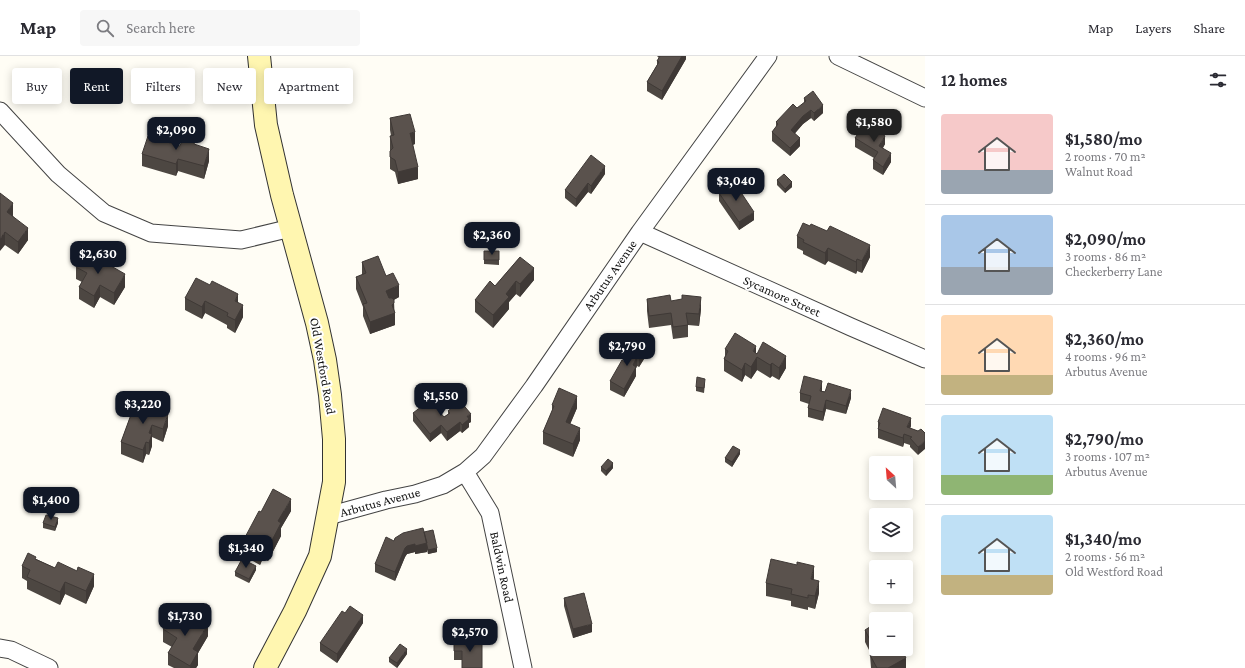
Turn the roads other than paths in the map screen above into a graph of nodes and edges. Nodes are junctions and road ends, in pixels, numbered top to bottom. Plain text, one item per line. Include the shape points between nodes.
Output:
1 (259, 56) edge
2 (768, 56) edge
3 (838, 56) edge
4 (925, 98) edge
5 (0, 112) edge
6 (291, 228) junction
7 (640, 232) junction
8 (925, 359) edge
9 (465, 472) junction
10 (328, 516) junction
11 (0, 648) edge
12 (49, 668) edge
13 (265, 668) edge
14 (523, 668) edge

1 - 6 main road, Old Westford Road via 266,125
2 - 7 street, Arbutus Avenue
3 - 4 street
5 - 6 street via 58,174 104,213 151,233 241,240
6 - 10 main road, Old Westford Road via 317,323 330,395 334,482
7 - 8 street, Sycamore Street
7 - 9 street, Arbutus Avenue via 483,456
9 - 10 street, Arbutus Avenue via 443,485 415,494
9 - 14 street, Baldwin Road via 490,513
10 - 13 main road, Old Westford Road via 320,556
11 - 12 street via 11,650

